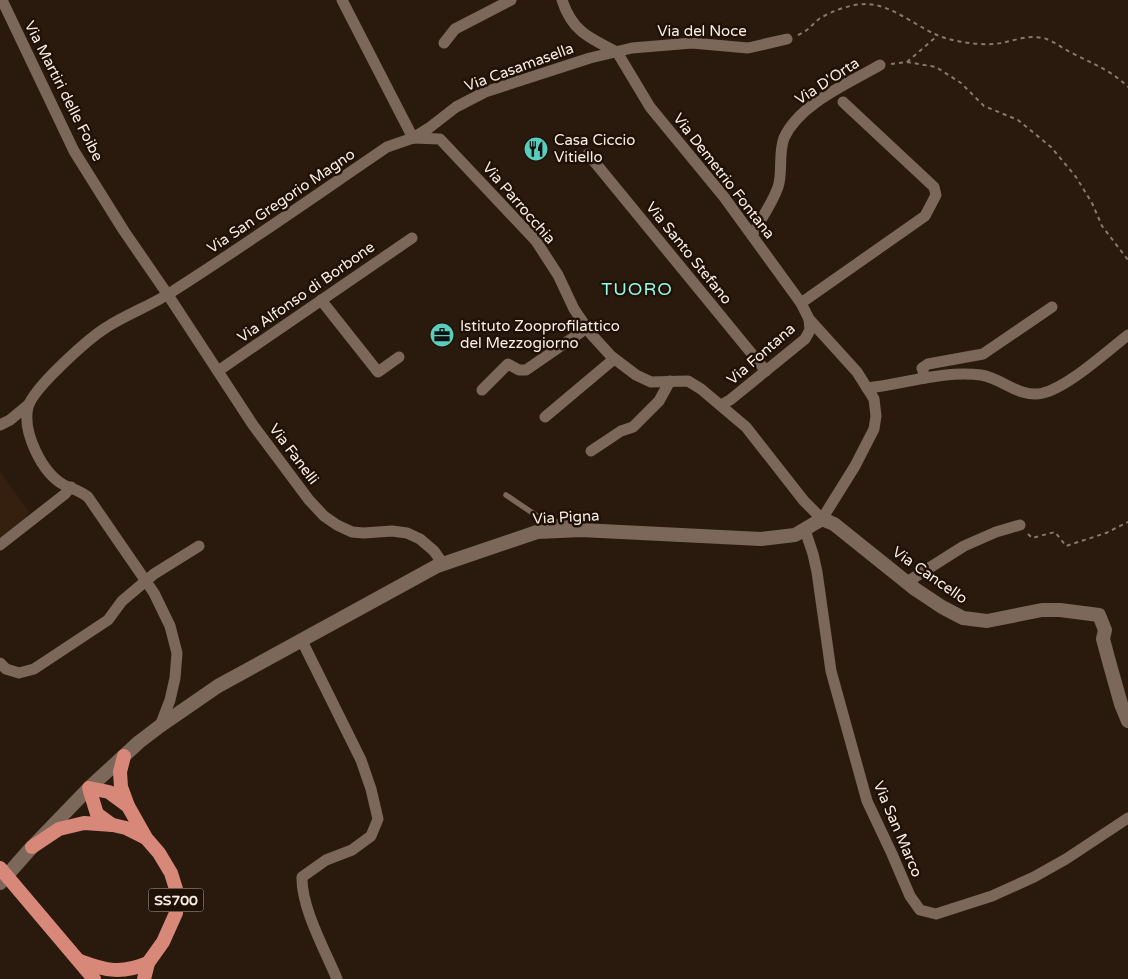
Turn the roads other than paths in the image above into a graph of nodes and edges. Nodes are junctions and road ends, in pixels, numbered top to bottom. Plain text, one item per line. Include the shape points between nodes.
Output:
1 (2, 0) edge
2 (342, 0) edge
3 (512, 0) edge
4 (562, 0) edge
5 (787, 39) road end
6 (444, 42) dead end
7 (616, 52) junction
8 (880, 65) road end
9 (843, 102) dead end
10 (413, 138) junction
11 (588, 154) dead end
12 (752, 235) junction
13 (412, 238) dead end
14 (168, 294) junction
15 (321, 300) junction
16 (801, 303) junction
17 (1052, 307) dead end
18 (809, 318) junction
19 (587, 328) junction
20 (1128, 336) edge
21 (399, 357) dead end
22 (614, 359) junction
23 (766, 371) junction
24 (218, 372) junction
25 (926, 378) junction
26 (670, 381) junction
27 (867, 388) junction
28 (482, 390) dead end
29 (28, 405) junction
30 (722, 405) junction
31 (545, 416) dead end
32 (0, 425) edge
33 (591, 451) dead end
34 (72, 487) junction
35 (506, 495) dead end
36 (822, 519) junction
37 (1020, 525) road end
38 (805, 530) junction
39 (650, 534) junction
40 (0, 546) edge
41 (199, 546) dead end
42 (443, 564) junction
43 (146, 582) junction
44 (907, 582) junction
45 (301, 639) junction
46 (0, 663) edge
47 (1128, 721) edge
48 (160, 726) junction
49 (124, 756) junction
50 (89, 788) junction
51 (128, 806) junction
52 (1128, 818) edge
53 (113, 825) junction
54 (146, 838) junction
55 (32, 847) junction
56 (0, 868) edge
57 (0, 883) edge
58 (78, 960) junction
59 (148, 963) junction
60 (94, 979) edge
61 (144, 979) edge
62 (337, 979) edge

1 - 14 street, Via Martiri delle Foibe via 74,151
2 - 10 street
3 - 6 street via 455,29
4 - 7 street via 566,15 575,26
5 - 7 street, Via del Noce via 748,48 692,43
7 - 10 street, Via Casamasella via 485,92 456,107
7 - 12 street, Via Demetrio Fontana via 650,107
8 - 12 street, Via D'Orta via 816,102 795,120 784,139 778,186
9 - 16 street via 934,187 936,195 925,216
10 - 14 street, Via San Gregorio Magno via 387,147
10 - 19 street, Via Parrocchia via 440,139 536,241
11 - 23 street, Via Santo Stefano
12 - 16 street, Via Demetrio Fontana
13 - 15 street, Via Alfonso di Borbone
14 - 24 street, Via Fanelli
14 - 29 street, Via San Gregorio Magno via 104,328 42,386
15 - 21 street via 378,372
15 - 24 street, Via Alfonso di Borbone
16 - 18 street, Via Demetrio Fontana
17 - 25 street via 983,354 928,364 922,368
18 - 23 street, Via Fontana via 810,330 805,339
18 - 27 street, Via Demetrio Fontana via 857,372
19 - 22 street, Via Parrocchia
19 - 28 street via 526,370 508,364
20 - 25 street via 1061,387 1041,394 1027,394 983,375
22 - 26 street, Via Parrocchia via 651,382
22 - 31 street
23 - 30 street, Via Fontana
24 - 42 street, Via Fanelli via 253,425 324,516 352,532 407,533 434,551
25 - 27 street
26 - 30 street, Via Parrocchia via 688,381
26 - 33 street via 659,401 633,427
27 - 36 street, Via Demetrio Fontana via 874,399 874,429
29 - 32 street, Via San Gregorio Magno
29 - 34 street via 26,424 45,468
30 - 36 street, Via Parrocchia via 746,427
34 - 40 street
34 - 43 street via 88,497
35 - 39 lane via 547,521 624,527
36 - 38 street, Via Pigna
36 - 44 street, Via Cancello via 840,529
37 - 44 street via 964,546
38 - 39 street, Via Pigna via 795,535 761,539
38 - 52 street, Via San Marco via 815,563 831,671 867,801 910,896 920,910 936,914 992,896 1066,859
39 - 42 street, Via Pigna via 581,530 537,532
41 - 43 street
42 - 45 street, Via Pigna
43 - 46 street via 122,601 108,620 34,670 19,673 6,669
43 - 48 street via 170,626 177,653 171,693
44 - 47 street, Via Cancello via 963,618 988,622 1042,610 1098,615 1105,630 1103,639
45 - 48 street, Via Pigna via 218,686
45 - 62 street via 361,760 378,819 371,836 302,877 313,923
48 - 49 street, Via Pigna
49 - 50 street, Via Pigna
49 - 51 highway, SS700 via 121,787
50 - 51 highway, SS700 via 109,792
50 - 53 highway, SS700 via 97,814
50 - 55 street, Via Pigna
51 - 54 highway, SS700
53 - 54 highway, SS700
53 - 55 highway, SS700 via 84,823 59,829
54 - 59 highway, SS700 via 160,853 176,889 176,913 163,942
55 - 57 street, Via Pigna
56 - 58 highway
58 - 59 highway via 95,967 122,971
58 - 60 highway
59 - 61 highway, SS700

